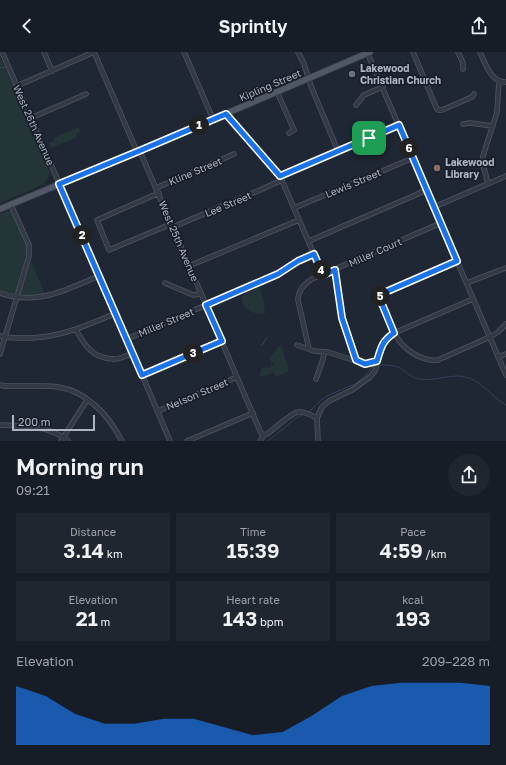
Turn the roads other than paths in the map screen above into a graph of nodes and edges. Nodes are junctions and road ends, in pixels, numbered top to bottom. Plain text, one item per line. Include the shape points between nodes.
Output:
1 (2, 52) edge
2 (44, 52) edge
3 (184, 52) edge
4 (298, 52) edge
5 (369, 52) edge
6 (413, 52) edge
7 (458, 52) edge
8 (480, 52) edge
9 (92, 53) edge
10 (464, 69) dead end
11 (52, 71) junction
12 (308, 79) junction
13 (499, 82) junction
14 (506, 82) edge
15 (17, 86) junction
16 (382, 87) junction
17 (278, 92) junction
18 (86, 94) dead end
19 (474, 94) dead end
20 (356, 105) dead end
21 (226, 114) junction
22 (31, 118) junction
23 (213, 119) junction
24 (463, 124) dead end
25 (399, 125) junction
26 (493, 126) junction
27 (289, 133) dead end
28 (139, 151) junction
29 (338, 151) junction
30 (234, 154) dead end
31 (413, 158) junction
32 (506, 176) edge
33 (281, 178) junction
34 (488, 183) junction
35 (59, 184) junction
36 (156, 188) junction
37 (427, 190) junction
38 (159, 193) junction
39 (11, 205) junction
40 (434, 207) junction
41 (294, 208) junction
42 (0, 209) edge
43 (299, 220) junction
44 (441, 223) junction
45 (172, 226) junction
46 (309, 241) junction
47 (314, 254) junction
48 (457, 261) junction
49 (189, 266) junction
50 (506, 268) edge
51 (335, 270) junction
52 (323, 275) junction
53 (99, 276) junction
54 (165, 283) dead end
55 (467, 284) junction
56 (0, 293) edge
57 (201, 294) junction
58 (16, 297) junction
59 (473, 299) junction
60 (206, 305) junction
61 (116, 313) junction
62 (506, 324) edge
63 (76, 330) junction
64 (394, 333) junction
65 (0, 336) edge
66 (5, 337) junction
67 (490, 337) junction
68 (127, 339) junction
69 (222, 341) junction
70 (297, 345) dead end
71 (309, 349) junction
72 (324, 352) junction
73 (133, 353) junction
74 (0, 354) edge
75 (506, 354) edge
76 (498, 357) junction
77 (356, 360) junction
78 (377, 361) junction
79 (142, 375) junction
80 (506, 375) edge
81 (237, 377) junction
82 (316, 379) dead end
83 (0, 385) edge
84 (88, 400) junction
85 (158, 411) junction
86 (253, 413) junction
87 (316, 418) junction
88 (0, 425) edge
89 (262, 433) junction
90 (62, 439) edge
91 (68, 441) edge
92 (122, 441) edge
93 (170, 441) edge
94 (187, 441) edge
95 (260, 441) edge
96 (318, 441) edge

1 - 15 street, West 26th Avenue
2 - 11 street
3 - 23 street
4 - 12 street
5 - 12 main road, Kipling Street
5 - 16 street
6 - 19 street via 438,110
7 - 10 street
8 - 13 street via 488,69
9 - 11 street
9 - 28 street, West 25th Avenue
11 - 15 street
12 - 17 main road, Kipling Street
12 - 29 street
13 - 14 street
13 - 26 street via 498,106
15 - 22 street, West 26th Avenue
16 - 20 street via 364,96
16 - 25 street
17 - 21 main road, Kipling Street
17 - 27 street via 294,130
18 - 22 street
21 - 23 main road, Kipling Street
21 - 33 street
22 - 35 street, West 26th Avenue
23 - 28 main road, Kipling Street
24 - 26 street
25 - 29 street, Lee Street
25 - 31 street
26 - 34 street via 483,162
28 - 35 main road, Kipling Street
28 - 36 street, West 25th Avenue
29 - 33 street, Lee Street
30 - 36 street, Kline Street
31 - 37 street
31 - 41 street, Lewis Street
32 - 34 street
33 - 41 street
33 - 45 street, Lee Street via 253,193
34 - 40 street
35 - 39 main road, Kipling Street
35 - 53 street, West 26th Avenue
36 - 38 street, West 25th Avenue
37 - 40 street
37 - 46 street
38 - 45 street, West 25th Avenue
38 - 45 street, Lee Street via 97,220 99,226 109,250
39 - 42 main road, Kipling Street
39 - 58 street via 29,245 29,256
40 - 44 street
41 - 43 street
43 - 46 street
43 - 49 street
44 - 48 street
44 - 51 street, Miller Court
45 - 49 street, West 25th Avenue
46 - 47 street
47 - 52 street
47 - 60 street, Miller Street via 278,274
48 - 55 street
48 - 64 street via 381,294 380,299
49 - 57 street, West 25th Avenue
50 - 55 street
51 - 52 street, Miller Court
51 - 77 street via 342,318
52 - 71 street, Miller Court via 312,279 299,292 298,300
53 - 58 street via 45,296
53 - 61 street, West 26th Avenue
54 - 57 street via 193,295
55 - 59 street
56 - 58 street
57 - 60 street, West 25th Avenue
58 - 66 street
59 - 64 street
59 - 67 street
60 - 68 street, Miller Street
60 - 69 street, West 25th Avenue
61 - 63 street
61 - 68 street, West 26th Avenue
62 - 67 street
63 - 66 street via 48,336
63 - 73 street via 84,345 99,356 115,359
64 - 67 street via 407,349 430,360 438,360
64 - 78 street via 383,343
65 - 66 street
66 - 74 street
67 - 76 street
68 - 73 street, West 26th Avenue
69 - 79 street
69 - 81 street, West 25th Avenue
70 - 71 street
71 - 72 street
72 - 77 street
72 - 82 street
73 - 79 street, West 26th Avenue
75 - 76 street
76 - 80 street
77 - 78 street via 365,364
78 - 87 street via 375,371 370,377 328,401
79 - 85 street, West 26th Avenue
81 - 85 street, Nelson Street
81 - 86 street, West 25th Avenue
83 - 84 street via 57,386 69,389
84 - 90 street
84 - 92 street via 110,421
85 - 93 street, West 26th Avenue
86 - 89 street, West 25th Avenue
86 - 94 street
87 - 89 street via 304,412 297,412 267,434
87 - 96 street
88 - 90 street via 36,427 48,430
89 - 95 street
90 - 91 street

